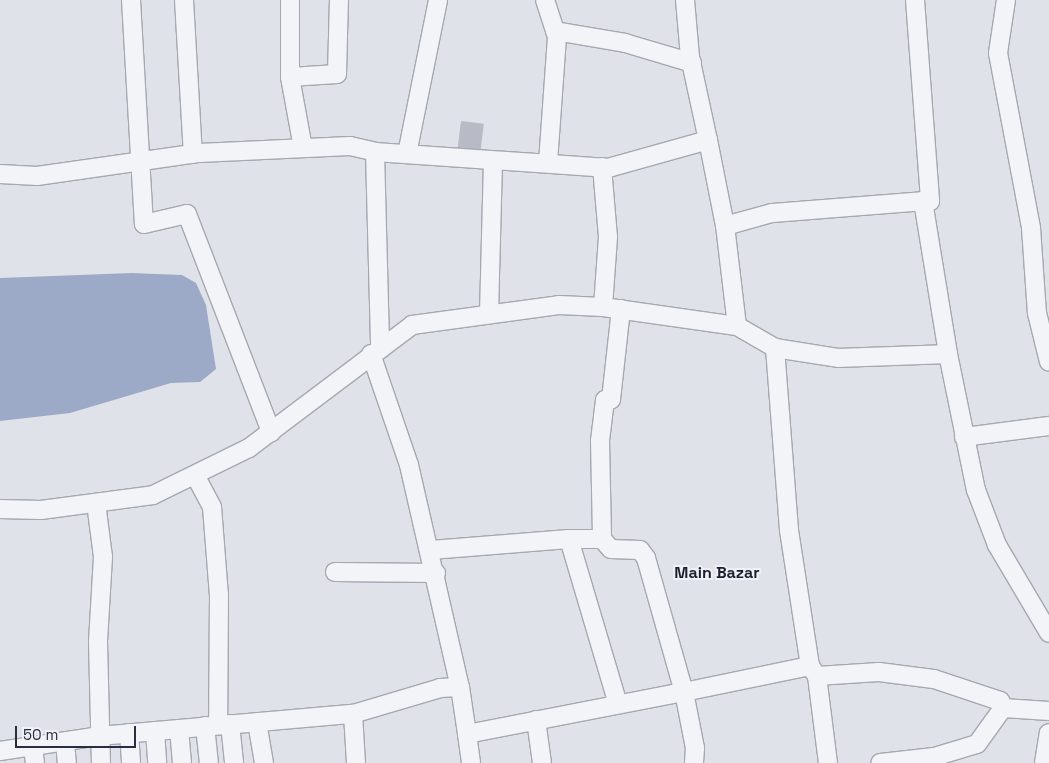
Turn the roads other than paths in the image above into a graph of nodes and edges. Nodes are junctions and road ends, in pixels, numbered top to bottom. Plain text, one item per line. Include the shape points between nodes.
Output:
1 (131, 0) edge
2 (184, 0) edge
3 (290, 0) edge
4 (339, 0) edge
5 (438, 0) edge
6 (545, 0) edge
7 (685, 0) edge
8 (914, 0) edge
9 (1006, 0) edge
10 (555, 31) junction
11 (692, 63) junction
12 (290, 77) junction
13 (708, 140) junction
14 (303, 148) junction
15 (376, 152) junction
16 (193, 154) junction
17 (407, 154) junction
18 (493, 161) junction
19 (141, 162) junction
20 (548, 162) junction
21 (602, 167) junction
22 (0, 174) edge
23 (923, 201) junction
24 (725, 226) junction
25 (603, 307) junction
26 (620, 309) junction
27 (488, 314) junction
28 (737, 326) junction
29 (775, 348) junction
30 (376, 352) junction
31 (948, 354) junction
32 (1049, 362) edge
33 (1049, 426) edge
34 (271, 432) junction
35 (964, 437) junction
36 (195, 475) junction
37 (96, 503) junction
38 (0, 509) edge
39 (569, 539) junction
40 (602, 539) junction
41 (430, 550) junction
42 (336, 572) dead end
43 (436, 573) junction
44 (1049, 633) edge
45 (814, 671) junction
46 (460, 687) junction
47 (684, 692) junction
48 (618, 704) junction
49 (1003, 708) junction
50 (1049, 711) edge
51 (353, 714) junction
52 (536, 720) junction
53 (257, 722) junction
54 (218, 725) junction
55 (179, 729) junction
56 (155, 731) junction
57 (1049, 732) edge
58 (130, 733) junction
59 (467, 734) junction
60 (99, 736) junction
61 (65, 742) junction
62 (0, 752) edge
63 (34, 755) edge
64 (67, 763) edge
65 (101, 763) edge
66 (131, 763) edge
67 (157, 763) edge
68 (182, 763) edge
69 (208, 763) edge
70 (234, 763) edge
71 (264, 763) edge
72 (356, 763) edge
73 (471, 763) edge
74 (542, 763) edge
75 (694, 763) edge
76 (828, 763) edge
77 (880, 763) edge
78 (1044, 763) edge

1 - 19 street
2 - 16 street
3 - 12 street
4 - 12 street via 337,74
5 - 17 street
6 - 10 street
7 - 11 street
8 - 23 street via 930,201
9 - 32 street via 998,53 1031,228 1037,313
10 - 11 street via 634,46
10 - 20 street via 557,82
11 - 13 street
12 - 14 street
13 - 21 street
13 - 24 street
14 - 15 street via 350,146
14 - 16 street
15 - 17 street
15 - 30 street
16 - 19 street
17 - 18 street
18 - 20 street
18 - 27 street
19 - 22 street via 37,176
19 - 34 street via 144,224 187,214
20 - 21 street
21 - 25 street via 608,237
23 - 24 street via 772,213
23 - 31 street
24 - 28 street
25 - 26 street
25 - 27 street via 559,305
26 - 28 street
26 - 40 street via 611,400 605,400 600,441
27 - 30 street via 412,325
28 - 29 street
29 - 31 street via 839,358
29 - 45 street via 789,530
30 - 34 street
30 - 41 street
31 - 35 street
33 - 35 street
34 - 36 street
35 - 44 street via 976,490 997,545
36 - 37 street via 154,495
36 - 54 street via 212,507 218,595
37 - 38 street via 40,510
37 - 60 street via 103,557
39 - 40 street
39 - 41 street
39 - 48 street
40 - 47 street via 611,549 640,550 646,558
41 - 43 street
42 - 43 street
43 - 46 street
45 - 47 street
45 - 49 street via 879,672 934,679 1000,701
45 - 76 street
46 - 51 street via 440,688
46 - 59 street
47 - 48 street
47 - 75 street via 695,748
48 - 52 street
49 - 50 street
49 - 77 street via 977,744 934,758
51 - 53 street
51 - 72 street
52 - 59 street
52 - 74 street
53 - 54 street
53 - 71 street
54 - 55 street
54 - 69 street
54 - 70 street
55 - 56 street
55 - 68 street
56 - 58 street
56 - 67 street
57 - 78 street
58 - 60 street
58 - 66 street
59 - 73 street
60 - 61 street
60 - 65 street
61 - 63 street
61 - 64 street
62 - 63 street

